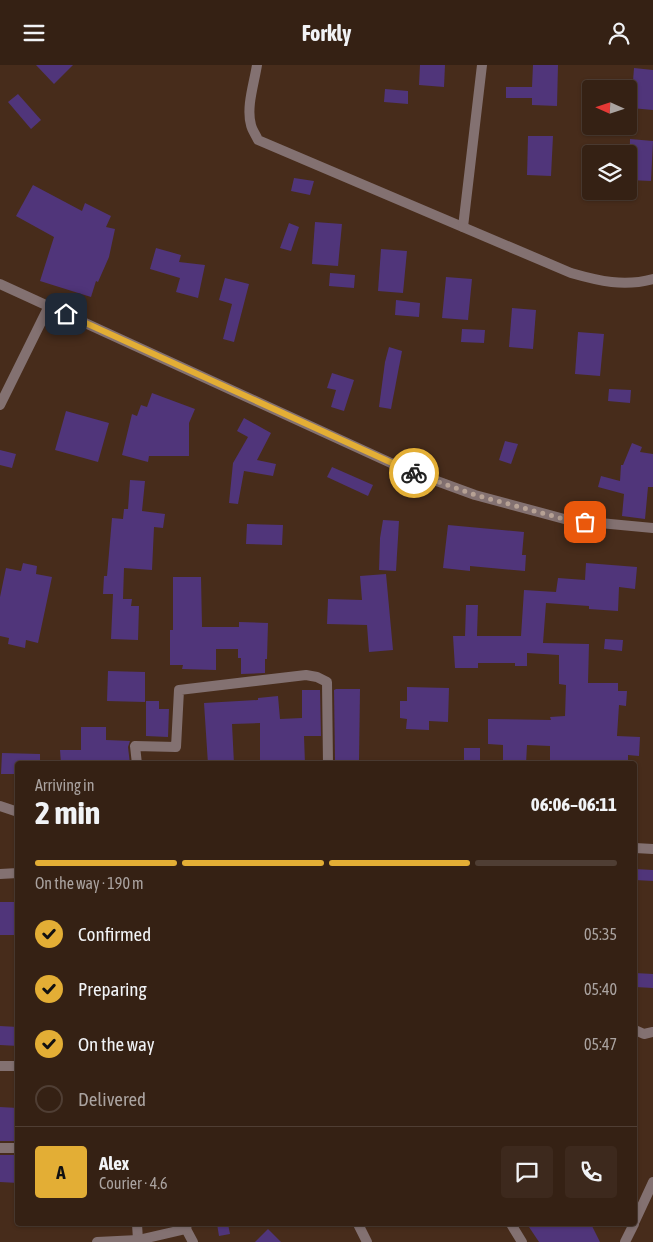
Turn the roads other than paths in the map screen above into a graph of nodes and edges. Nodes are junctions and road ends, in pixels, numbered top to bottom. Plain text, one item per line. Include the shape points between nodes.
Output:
1 (257, 65) edge
2 (482, 65) edge
3 (463, 227) junction
4 (653, 279) edge
5 (0, 284) edge
6 (49, 306) junction
7 (0, 405) edge
8 (653, 528) edge
9 (136, 761) edge
10 (328, 761) edge
11 (0, 806) edge
12 (15, 811) edge
13 (637, 849) edge
14 (653, 849) edge
15 (15, 873) edge
16 (0, 874) edge
17 (637, 1031) edge
18 (653, 1032) edge
19 (0, 1066) edge
20 (15, 1066) edge
21 (0, 1148) edge
22 (15, 1148) edge
23 (653, 1183) edge
24 (637, 1216) edge
25 (137, 1226) edge
26 (359, 1226) edge
27 (512, 1226) edge
28 (632, 1226) edge
29 (186, 1227) edge
30 (138, 1240) junction
31 (97, 1242) edge
32 (193, 1242) edge
33 (367, 1242) edge
34 (522, 1242) edge
35 (625, 1242) edge

1 - 3 street via 250,118 258,140
2 - 3 street
3 - 4 street via 571,273 606,283 642,283
5 - 6 street
6 - 7 street
6 - 8 street via 404,469 475,495 568,520
9 - 10 street via 136,746 176,747 179,690 306,675 327,682
11 - 12 street
13 - 14 street
15 - 16 street
17 - 18 street via 644,1034
19 - 20 street
21 - 22 street
23 - 24 street
25 - 30 street
26 - 33 street
27 - 34 street
28 - 35 street
29 - 30 street
29 - 32 street
30 - 31 street

